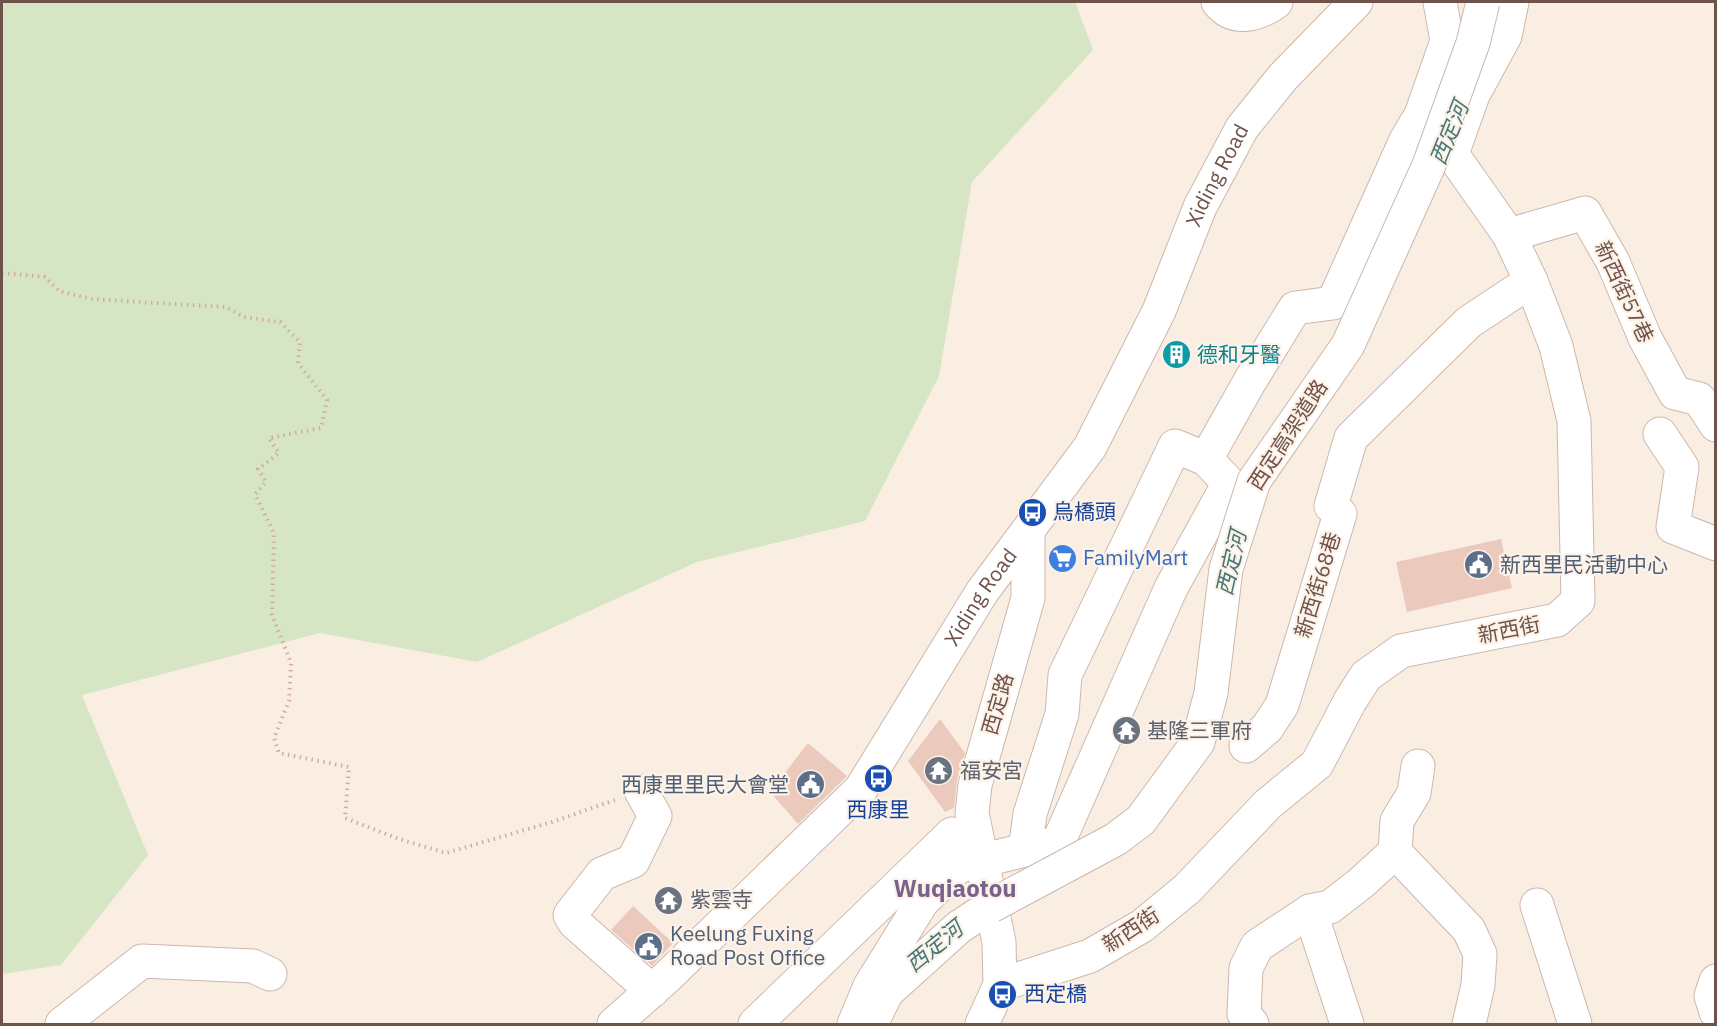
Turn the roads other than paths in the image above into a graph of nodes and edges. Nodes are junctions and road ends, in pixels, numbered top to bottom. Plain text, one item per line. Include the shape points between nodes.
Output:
1 (1218, 2) edge
2 (1276, 2) edge
3 (1332, 2) edge
4 (1356, 2) edge
5 (1440, 2) edge
6 (1483, 2) edge
7 (1512, 2) edge
8 (1322, 38) junction
9 (1421, 115) junction
10 (1452, 154) junction
11 (1509, 235) junction
12 (1531, 281) junction
13 (1716, 425) edge
14 (1660, 434) dead end
15 (1206, 459) junction
16 (1028, 531) junction
17 (1716, 544) edge
18 (1246, 746) dead end
19 (1418, 766) dead end
20 (642, 790) road end
21 (1025, 850) junction
22 (1395, 852) junction
23 (988, 893) junction
24 (1538, 905) dead end
25 (1310, 911) junction
26 (270, 974) dead end
27 (1716, 981) edge
28 (1000, 985) junction
29 (652, 991) junction
30 (1716, 1012) edge
31 (62, 1024) edge
32 (614, 1024) edge
33 (754, 1024) edge
34 (854, 1024) edge
35 (871, 1024) edge
36 (982, 1024) edge
37 (1252, 1024) edge
38 (1347, 1024) edge
39 (1469, 1024) edge
40 (1575, 1024) edge

1 - 2 street via 1231,13 1249,15
3 - 8 street
4 - 8 street, Xiding Road
5 - 9 street via 1447,40
6 - 23 street, 西定高架道路, bridge via 1473,44 1437,145 1348,345 1254,481 1226,569 1211,693 1198,742 1133,827 1116,839
7 - 10 street via 1505,36 1473,95
8 - 16 street, Xiding Road via 1283,77 1242,128 1200,207 1160,311 1090,447
9 - 10 street, 新西街
9 - 15 street via 1333,303 1295,308
10 - 11 street, 新西街
11 - 12 street, 新西街
11 - 13 street, 新西街57巷 via 1585,213 1613,262 1644,338 1675,393 1699,399
12 - 18 street, 新西街68巷 via 1469,322 1351,438 1332,506 1340,514 1282,705 1267,728
12 - 28 street, 新西街 via 1556,346 1574,421 1578,601 1557,620 1401,651 1366,676 1317,764 1268,804 1187,889 1151,919 1090,956
14 - 17 street via 1682,467 1673,527
15 - 21 street via 1229,483 1171,588 1058,843
15 - 21 street via 1175,446 1065,675 1062,714 1030,814
16 - 23 street, 西定路 via 1028,598 975,785 972,813
16 - 29 street, Xiding Road via 982,592 861,789
19 - 22 street via 1413,793 1397,821
20 - 29 street via 655,816 633,861 602,874 570,915
21 - 23 street
22 - 25 street via 1330,907
22 - 39 street via 1469,930 1480,954 1479,985
23 - 28 street via 999,942
23 - 33 street via 952,834
23 - 34 street via 959,866 922,902 870,986
23 - 35 street, 西定高架道路 via 959,927 887,992
24 - 40 street
25 - 37 street via 1257,946 1246,968 1244,1014
25 - 38 street
26 - 31 street via 253,966 142,961
27 - 30 street via 1711,996
28 - 36 street
29 - 32 street, Xiding Road

